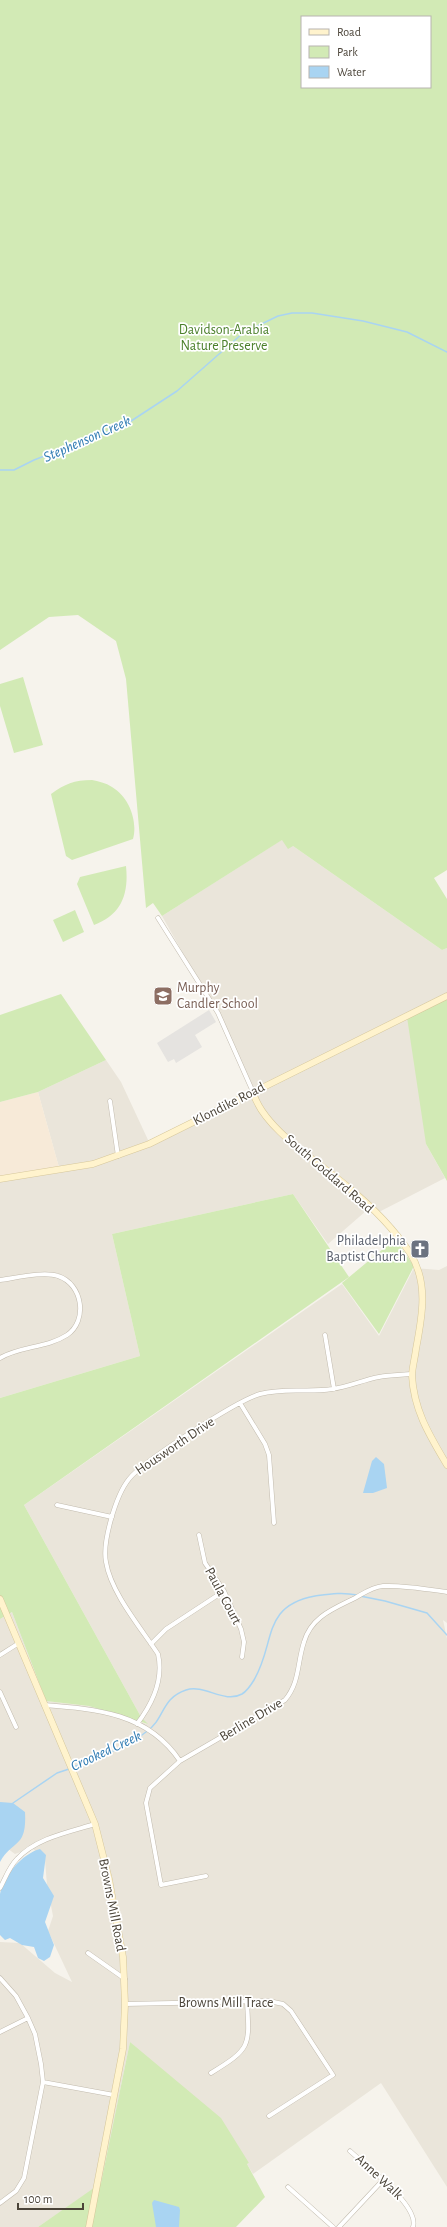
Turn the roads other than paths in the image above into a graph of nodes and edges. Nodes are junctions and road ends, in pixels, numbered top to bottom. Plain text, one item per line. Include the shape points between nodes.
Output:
1 (158, 918) dead end
2 (447, 996) edge
3 (253, 1092) junction
4 (110, 1101) dead end
5 (118, 1156) junction
6 (0, 1179) edge
7 (0, 1280) edge
8 (325, 1334) dead end
9 (0, 1358) edge
10 (412, 1374) junction
11 (334, 1389) junction
12 (240, 1403) junction
13 (447, 1465) edge
14 (57, 1505) dead end
15 (112, 1517) junction
16 (274, 1523) dead end
17 (199, 1535) dead end
18 (224, 1592) junction
19 (447, 1592) edge
20 (0, 1599) edge
21 (20, 1642) junction
22 (151, 1644) junction
23 (0, 1655) edge
24 (242, 1657) dead end
25 (0, 1692) edge
26 (43, 1705) junction
27 (137, 1724) junction
28 (16, 1727) dead end
29 (180, 1761) junction
30 (95, 1824) junction
31 (206, 1876) dead end
32 (0, 1888) edge
33 (88, 1953) dead end
34 (0, 1978) edge
35 (125, 1979) junction
36 (247, 2002) junction
37 (125, 2004) junction
38 (28, 2018) junction
39 (0, 2032) edge
40 (211, 2073) dead end
41 (43, 2082) junction
42 (114, 2095) junction
43 (269, 2116) dead end
44 (350, 2150) dead end
45 (382, 2181) junction
46 (288, 2187) dead end
47 (0, 2203) edge
48 (89, 2227) edge
49 (333, 2227) edge
50 (339, 2227) edge
51 (413, 2227) edge

1 - 3 street, South Goddard Road via 218,1013
2 - 3 main road, Klondike Road
3 - 5 main road, Klondike Road via 153,1142
3 - 10 main road, South Goddard Road via 265,1115 282,1134 349,1187 399,1238 415,1261 423,1298
4 - 5 street
5 - 6 main road, Klondike Road via 93,1164
7 - 9 street via 52,1274 58,1276 67,1281 76,1292 82,1314 74,1330 60,1339
8 - 11 street
10 - 11 street, Housworth Drive via 379,1377
10 - 13 main road, South Goddard Road via 422,1424
11 - 12 street, Housworth Drive via 276,1390 258,1394
12 - 15 street, Housworth Drive via 138,1469 121,1491
12 - 16 street via 269,1455
14 - 15 street
15 - 22 street, Housworth Drive via 105,1549 108,1571 121,1598
17 - 18 street, Paula Court via 205,1563
18 - 22 street via 166,1629
18 - 24 street, Paula Court via 241,1629 244,1642
19 - 29 street, Berline Drive via 396,1586 376,1587 325,1613 307,1632 296,1684 285,1700
20 - 21 main road, Browns Mill Road
21 - 23 street
21 - 26 main road, Browns Mill Road
22 - 27 street, Housworth Drive via 158,1654 161,1674 150,1704
25 - 28 street
26 - 27 street via 113,1713
26 - 30 main road, Browns Mill Road
27 - 29 street via 162,1738
29 - 31 street, Berline Drive via 150,1788 146,1803 161,1885
30 - 32 street via 49,1839 29,1849 16,1859
30 - 35 main road, Browns Mill Road via 109,1879
33 - 35 street
34 - 38 street via 16,1996
35 - 37 main road, Browns Mill Road
36 - 37 street, Browns Mill Trace
36 - 40 street via 249,2036 245,2048
36 - 43 street, Browns Mill Trace via 277,2002 291,2011 333,2076
37 - 42 main road, Browns Mill Road via 123,2049
38 - 39 street
38 - 41 street via 39,2049
41 - 42 street
41 - 47 street via 24,2178 16,2192
42 - 48 main road, Browns Mill Road
44 - 45 street, Anne Walk
45 - 50 street
45 - 51 street, Anne Walk via 405,2202 413,2218
46 - 49 street

